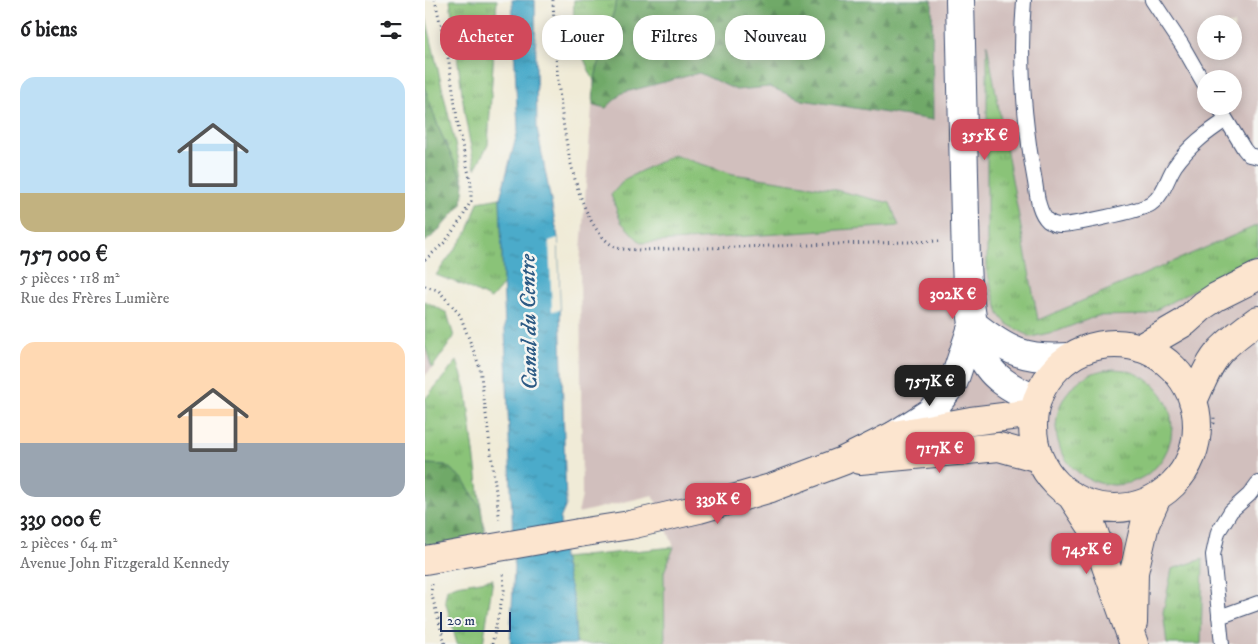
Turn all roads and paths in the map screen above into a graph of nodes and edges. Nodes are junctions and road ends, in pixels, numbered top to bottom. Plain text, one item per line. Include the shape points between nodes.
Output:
1 (435, 0) edge
2 (553, 0) edge
3 (960, 0) edge
4 (1024, 0) edge
5 (1152, 0) edge
6 (1197, 71) edge
7 (1223, 115) edge
8 (1226, 120) junction
9 (1258, 157) edge
10 (965, 240) junction
11 (425, 260) edge
12 (1258, 276) edge
13 (425, 286) edge
14 (1258, 320) edge
15 (973, 324) junction
16 (1140, 348) junction
17 (1070, 357) junction
18 (1193, 401) junction
19 (1035, 407) junction
20 (895, 435) junction
21 (1039, 458) junction
22 (843, 461) junction
23 (1258, 482) edge
24 (1071, 496) junction
25 (1157, 497) junction
26 (499, 550) junction
27 (429, 571) edge
28 (1258, 603) edge
29 (1219, 617) junction
30 (1133, 642) edge
31 (445, 644) edge
32 (492, 644) edge
33 (1222, 644) edge

1 - 11 path via 471,183 471,201 445,242
2 - 10 path via 555,53 567,143 580,195 599,233 615,247 637,250
3 - 10 street
4 - 8 lane via 1024,106 1039,204 1049,222 1057,225 1085,222 1153,202 1187,150
5 - 6 lane
7 - 8 lane
8 - 9 lane via 1249,155
10 - 15 street
12 - 16 main road via 1216,297 1185,322
13 - 26 path via 438,290 460,315 480,368
14 - 18 main road via 1220,351
15 - 17 street via 1014,352 1047,359
15 - 19 street via 980,353 989,367
15 - 20 street via 954,381 931,412
16 - 17 main road via 1122,344 1103,345
16 - 18 main road via 1173,368
17 - 19 main road via 1044,384
18 - 25 main road via 1197,418 1193,452 1185,470
19 - 20 main road
19 - 21 main road via 1034,444
20 - 22 main road
21 - 22 main road via 999,447
21 - 24 main road via 1052,479
22 - 26 main road, bridge via 771,488 699,509
23 - 29 lane via 1231,511 1218,532 1213,555
24 - 25 main road via 1099,507 1114,508 1143,504
24 - 30 main road via 1092,526
25 - 30 main road via 1145,524 1134,572
26 - 27 main road
26 - 32 path via 505,590
27 - 31 path via 431,592
28 - 29 lane
29 - 33 lane

